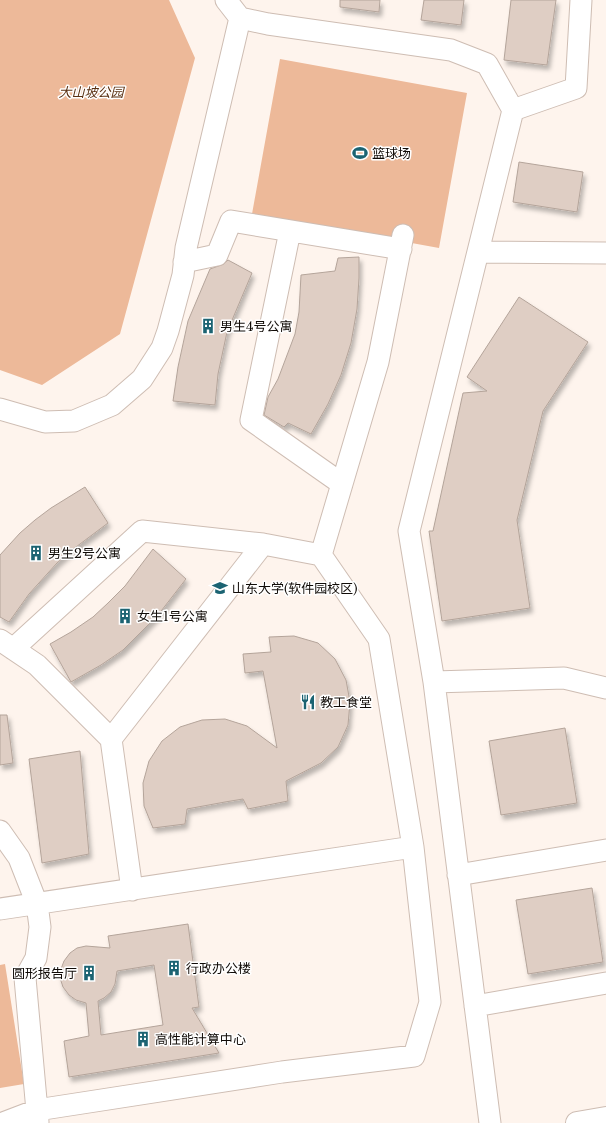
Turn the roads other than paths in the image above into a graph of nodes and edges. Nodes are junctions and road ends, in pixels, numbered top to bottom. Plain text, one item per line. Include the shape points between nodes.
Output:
1 (226, 0) edge
2 (580, 0) edge
3 (240, 18) junction
4 (513, 110) junction
5 (290, 231) junction
6 (478, 252) junction
7 (606, 253) edge
8 (184, 262) junction
9 (0, 409) edge
10 (342, 484) junction
11 (263, 544) junction
12 (320, 555) junction
13 (7, 644) edge
14 (434, 682) junction
15 (606, 688) edge
16 (111, 739) junction
17 (0, 831) edge
18 (413, 847) junction
19 (606, 850) edge
20 (458, 875) junction
21 (132, 890) junction
22 (37, 904) junction
23 (0, 909) edge
24 (606, 983) edge
25 (475, 1006) junction
26 (37, 1116) edge
27 (606, 1118) edge
28 (3, 1123) edge
29 (490, 1123) edge
30 (577, 1123) edge

1 - 3 street
2 - 4 street via 576,88
3 - 4 street via 451,50 487,64
3 - 8 street
4 - 6 street
5 - 8 street via 231,221 217,255
5 - 10 street via 251,420
5 - 10 street via 402,242 378,362
6 - 7 street
6 - 14 street via 409,531
8 - 9 street via 183,275 162,348 142,379 112,405 74,421 45,422
10 - 12 street
11 - 12 street
11 - 13 street via 142,531
11 - 16 street
12 - 18 street via 379,639
13 - 16 street via 37,665
14 - 15 street via 564,678
14 - 20 street
16 - 21 street
17 - 22 street via 19,858
18 - 21 street
18 - 26 street via 430,1002 414,1056 282,1072
19 - 20 street
20 - 25 street
21 - 22 street
22 - 23 street
22 - 26 street via 40,927 36,958 25,978
24 - 25 street
25 - 29 street
26 - 28 street
27 - 30 main road

